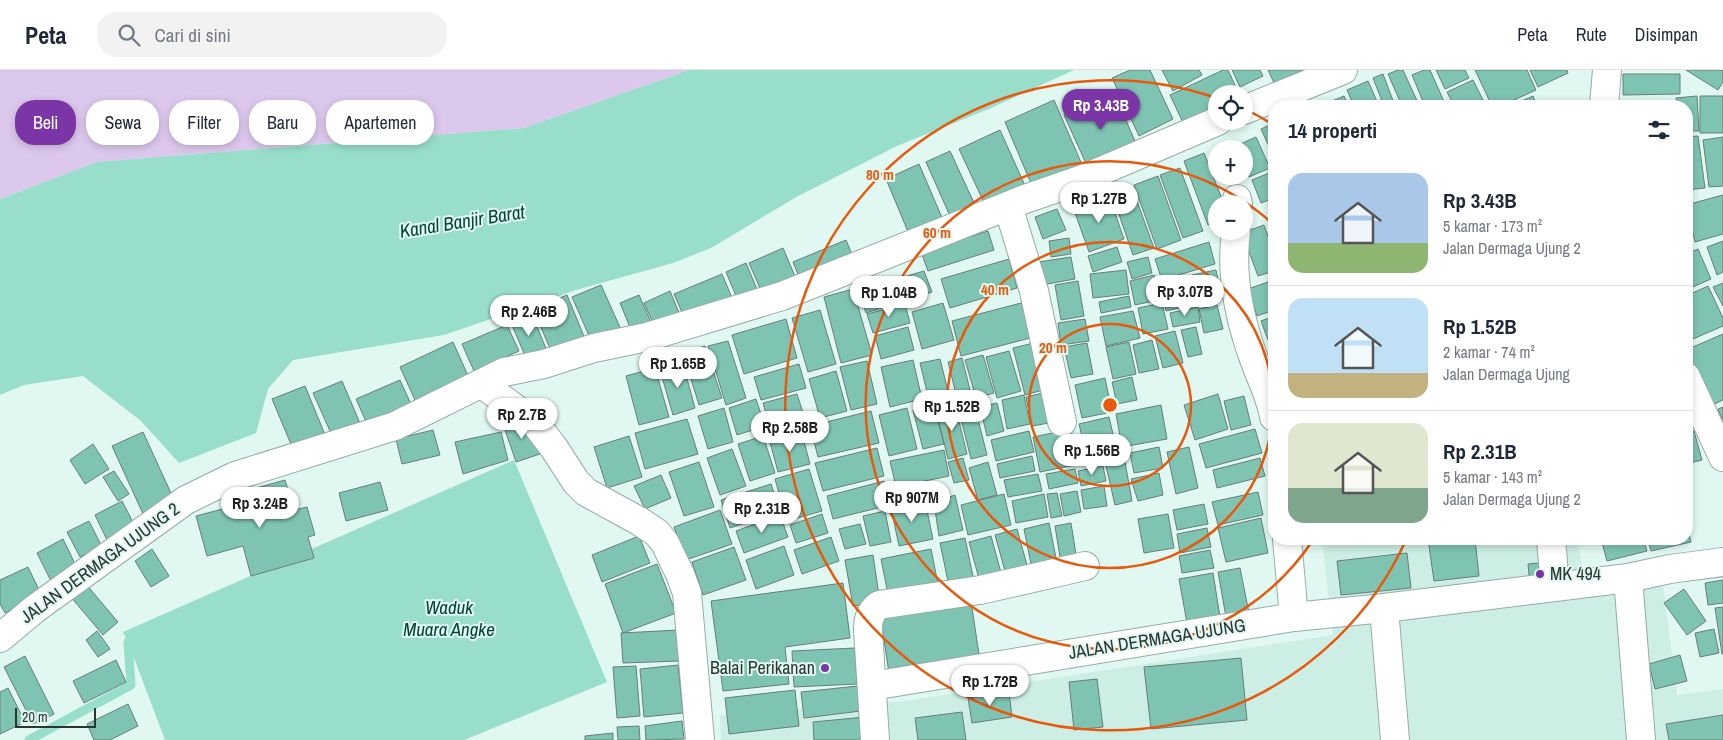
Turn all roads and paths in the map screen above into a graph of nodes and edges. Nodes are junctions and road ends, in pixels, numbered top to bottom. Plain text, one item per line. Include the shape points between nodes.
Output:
1 (1343, 70) edge
2 (1607, 70) edge
3 (1268, 100) edge
4 (1269, 100) edge
5 (1604, 100) edge
6 (1253, 106) edge
7 (1208, 125) edge
8 (1008, 206) junction
9 (1235, 240) edge
10 (482, 384) junction
11 (1693, 392) edge
12 (1268, 397) edge
13 (1062, 422) dead end
14 (1723, 457) edge
15 (1288, 545) edge
16 (1552, 545) edge
17 (1723, 562) edge
18 (1085, 566) dead end
19 (1628, 578) junction
20 (1555, 586) junction
21 (1384, 608) junction
22 (1294, 616) junction
23 (0, 638) edge
24 (872, 686) junction
25 (700, 740) edge
26 (875, 740) edge
27 (1395, 740) edge
28 (1641, 740) edge

1 - 4 street
2 - 5 street
3 - 6 street
7 - 8 street, JALAN DERMAGA UJUNG 2 via 1080,180
8 - 10 street, JALAN DERMAGA UJUNG 2 via 782,296 647,337 517,368
8 - 13 street via 1034,291
9 - 12 street via 1234,286
10 - 23 street, JALAN DERMAGA UJUNG 2 via 395,426 235,476 186,500 36,608
10 - 25 street via 535,423 586,492 639,521 665,543 687,593
11 - 14 street
15 - 22 street
16 - 20 street
17 - 19 street, JALAN DERMAGA UJUNG
18 - 24 street via 980,590 879,605 868,622
19 - 20 street, JALAN DERMAGA UJUNG
19 - 28 street
20 - 21 street, JALAN DERMAGA UJUNG
21 - 22 street, JALAN DERMAGA UJUNG
21 - 27 street
22 - 24 street, JALAN DERMAGA UJUNG
24 - 26 street

